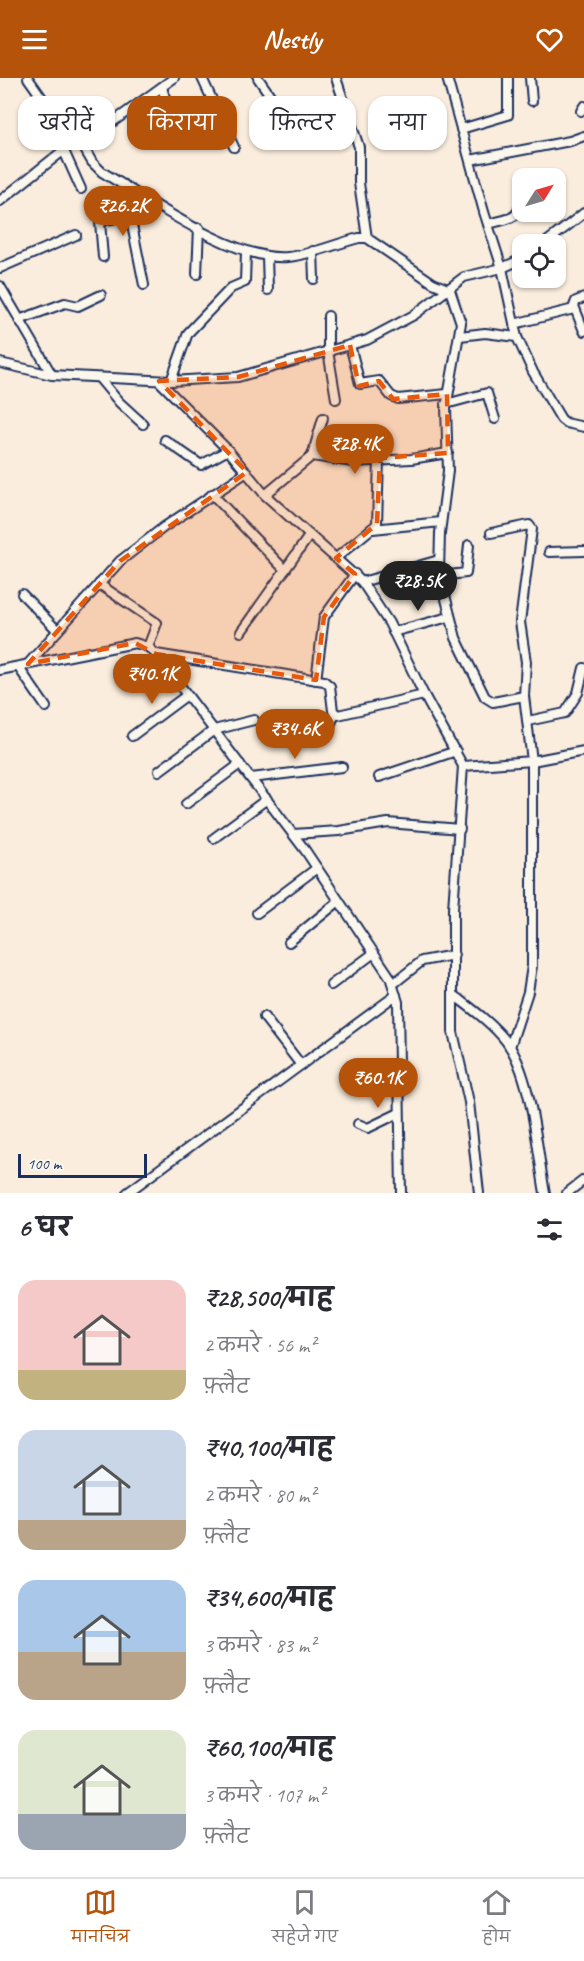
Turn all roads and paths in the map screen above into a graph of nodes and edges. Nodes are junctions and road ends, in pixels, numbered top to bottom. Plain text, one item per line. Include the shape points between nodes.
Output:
1 (28, 78) edge
2 (174, 78) edge
3 (202, 78) edge
4 (258, 78) edge
5 (336, 78) edge
6 (447, 78) edge
7 (508, 78) edge
8 (531, 78) edge
9 (162, 87) junction
10 (42, 96) edge
11 (165, 96) edge
12 (210, 96) edge
13 (271, 96) edge
14 (532, 101) dead end
15 (115, 118) edge
16 (461, 129) junction
17 (584, 136) edge
18 (83, 150) edge
19 (64, 151) joint
20 (470, 160) junction
21 (124, 185) junction
22 (81, 189) dead end
23 (0, 201) edge
24 (584, 213) edge
25 (132, 214) junction
26 (512, 217) edge
27 (488, 225) junction
28 (199, 228) junction
29 (557, 234) edge
30 (76, 235) dead end
31 (367, 238) junction
32 (313, 251) junction
33 (246, 252) junction
34 (267, 256) junction
35 (103, 257) dead end
36 (512, 264) edge
37 (0, 268) edge
38 (502, 268) junction
39 (198, 274) dead end
40 (314, 279) dead end
41 (144, 285) dead end
42 (0, 286) edge
43 (450, 290) junction
44 (267, 291) dead end
45 (101, 295) dead end
46 (584, 298) edge
47 (574, 309) junction
48 (328, 316) dead end
49 (20, 320) junction
50 (514, 324) junction
51 (584, 331) edge
52 (460, 336) junction
53 (517, 337) junction
54 (350, 345) junction
55 (328, 351) junction
56 (0, 363) edge
57 (52, 375) junction
58 (99, 378) junction
59 (159, 381) junction
60 (171, 381) junction
61 (447, 394) junction
62 (336, 399) dead end
63 (446, 404) junction
64 (323, 418) dead end
65 (495, 419) dead end
66 (143, 424) dead end
67 (584, 425) edge
68 (165, 440) dead end
69 (228, 450) junction
70 (448, 453) junction
71 (312, 456) junction
72 (380, 459) junction
73 (247, 472) junction
74 (212, 494) junction
75 (265, 495) junction
76 (441, 522) junction
77 (373, 529) junction
78 (491, 533) dead end
79 (309, 536) junction
80 (469, 545) dead end
81 (584, 551) edge
82 (549, 552) dead end
83 (336, 558) junction
84 (439, 560) junction
85 (285, 570) junction
86 (355, 574) junction
87 (440, 576) junction
88 (362, 582) junction
89 (99, 584) junction
90 (22, 594) dead end
91 (449, 617) junction
92 (57, 630) junction
93 (241, 632) dead end
94 (393, 632) junction
95 (148, 647) junction
96 (156, 654) junction
97 (28, 664) junction
98 (20, 668) junction
99 (584, 668) edge
100 (0, 670) edge
101 (316, 680) junction
102 (187, 695) junction
103 (424, 695) junction
104 (524, 696) junction
105 (46, 707) dead end
106 (335, 714) junction
107 (254, 720) dead end
108 (528, 722) junction
109 (287, 726) dead end
110 (214, 730) junction
111 (132, 736) dead end
112 (456, 751) junction
113 (584, 751) edge
114 (532, 761) junction
115 (240, 764) junction
116 (463, 766) junction
117 (342, 767) dead end
118 (159, 771) dead end
119 (379, 777) dead end
120 (251, 778) junction
121 (267, 800) junction
122 (186, 804) dead end
123 (460, 829) junction
124 (293, 834) junction
125 (214, 838) dead end
126 (317, 868) junction
127 (339, 902) junction
128 (257, 913) dead end
129 (289, 942) dead end
130 (374, 953) junction
131 (454, 955) junction
132 (393, 984) junction
133 (331, 985) dead end
134 (454, 994) junction
135 (396, 995) junction
136 (264, 1017) dead end
137 (510, 1047) junction
138 (301, 1065) junction
139 (399, 1113) junction
140 (358, 1124) dead end
141 (584, 1180) edge
142 (127, 1193) edge
143 (401, 1193) edge
144 (479, 1193) edge
145 (545, 1193) edge
146 (567, 1193) edge

1 - 10 street
2 - 9 street
3 - 12 street
4 - 13 street
5 - 31 street via 358,147
6 - 16 street
7 - 16 street via 508,115
8 - 14 street
9 - 11 street
9 - 15 street
16 - 20 street
17 - 20 street
18 - 21 street via 97,168
19 - 22 street
19 - 23 street
20 - 27 street
21 - 25 street
21 - 28 street
24 - 29 street
25 - 35 street via 100,222
25 - 41 street
26 - 27 street
27 - 38 street
28 - 33 street
28 - 39 street
30 - 37 street
31 - 32 street
31 - 43 street via 433,283
32 - 34 street via 296,256
32 - 40 street
33 - 34 street
33 - 60 street via 246,279 231,288 188,333
34 - 44 street
36 - 38 street
38 - 43 street via 464,277
38 - 50 street
42 - 49 street
43 - 52 street via 460,314
43 - 54 street via 406,320
45 - 49 street via 78,306 65,303
46 - 47 street via 576,301
47 - 50 street
47 - 51 street
48 - 55 street
49 - 57 street
50 - 53 street
52 - 53 street via 485,333
52 - 61 street
53 - 67 street via 561,419
54 - 55 street
54 - 61 street via 360,384 379,381 398,399
55 - 60 street via 238,377
55 - 62 street
56 - 57 street
57 - 58 street
58 - 59 street
58 - 66 street
59 - 60 street
59 - 69 street
61 - 63 street
63 - 65 street via 487,393
63 - 70 street
64 - 71 street
68 - 69 street via 201,465
69 - 73 street
70 - 72 street
70 - 76 street
71 - 72 street via 353,462
71 - 75 street
72 - 77 street via 379,518
73 - 74 street
73 - 75 street
74 - 85 street
74 - 89 street via 129,554
75 - 79 street
76 - 77 street
76 - 84 street
77 - 83 street
78 - 104 street via 532,527 520,622 526,662
79 - 83 street
79 - 85 street
80 - 87 street via 466,573
81 - 82 street
83 - 86 street
84 - 87 street
84 - 88 street
85 - 93 street
86 - 88 street
86 - 101 street via 324,617
87 - 91 street
88 - 94 street
89 - 92 street
89 - 95 street via 157,623
90 - 92 street
91 - 94 street
91 - 104 street via 475,680 488,700
92 - 97 street
94 - 103 street
95 - 96 street
95 - 97 street via 135,643
96 - 101 street
96 - 102 street
97 - 98 street
98 - 100 street
98 - 105 street
99 - 108 street via 578,693 565,713
101 - 106 street via 330,686
102 - 110 street
102 - 111 street
103 - 106 street
103 - 112 street
104 - 108 street
106 - 109 street via 331,723
107 - 110 street
108 - 114 street
110 - 115 street
110 - 118 street
112 - 116 street
112 - 119 street
113 - 114 street
114 - 116 street
114 - 137 street via 531,980
115 - 120 street
115 - 122 street
116 - 123 street
117 - 120 street
120 - 121 street
121 - 124 street
121 - 125 street
123 - 124 street via 388,823
123 - 131 street via 454,886
124 - 126 street
126 - 127 street
126 - 128 street
127 - 129 street
127 - 130 street
130 - 132 street
130 - 133 street
131 - 132 street via 422,961
131 - 134 street
132 - 135 street
134 - 137 street via 498,1031
134 - 144 street via 454,1042 469,1101
135 - 138 street
135 - 139 street
136 - 138 street
137 - 145 street via 526,1086
138 - 142 street
139 - 140 street via 368,1128
139 - 143 street
141 - 146 street

